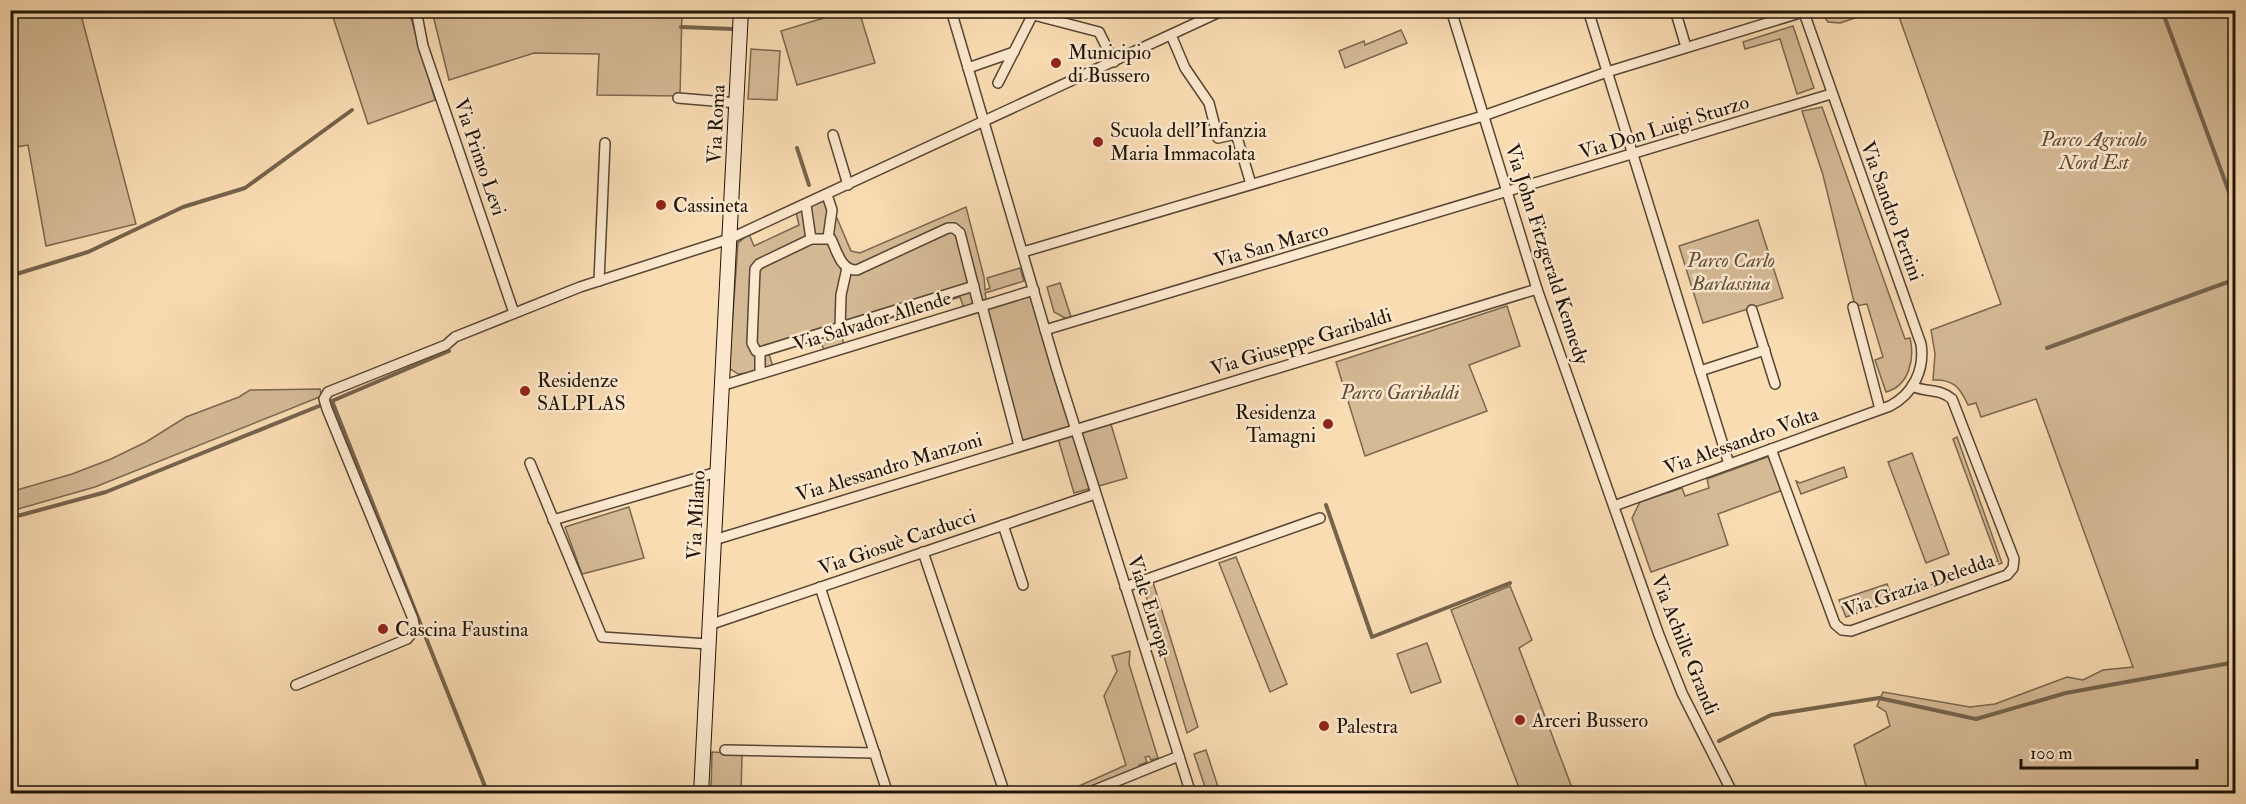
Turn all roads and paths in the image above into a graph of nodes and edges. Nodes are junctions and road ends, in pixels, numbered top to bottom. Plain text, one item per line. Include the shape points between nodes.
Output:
1 (416, 10) edge
2 (741, 10) edge
3 (951, 10) edge
4 (1015, 10) edge
5 (1224, 10) edge
6 (1451, 10) edge
7 (1588, 10) edge
8 (1675, 10) edge
9 (1803, 11) edge
10 (1034, 13) edge
11 (1171, 35) junction
12 (1686, 47) junction
13 (1014, 52) junction
14 (1114, 62) junction
15 (968, 68) junction
16 (1607, 72) junction
17 (998, 83) dead end
18 (1831, 94) junction
19 (678, 98) dead end
20 (737, 103) junction
21 (1483, 116) junction
22 (983, 122) junction
23 (833, 135) dead end
24 (604, 143) dead end
25 (1633, 155) junction
26 (1251, 184) junction
27 (848, 185) junction
28 (1507, 194) junction
29 (827, 195) junction
30 (806, 205) junction
31 (828, 238) junction
32 (729, 239) junction
33 (811, 239) junction
34 (1023, 252) junction
35 (847, 268) junction
36 (599, 281) junction
37 (974, 286) junction
38 (1538, 289) junction
39 (1034, 290) junction
40 (980, 307) junction
41 (1852, 307) dead end
42 (900, 310) junction
43 (1752, 310) dead end
44 (514, 313) junction
45 (840, 328) junction
46 (906, 329) junction
47 (1045, 330) junction
48 (828, 332) junction
49 (1765, 350) junction
50 (834, 351) junction
51 (760, 352) junction
52 (1700, 371) junction
53 (760, 374) junction
54 (1775, 384) dead end
55 (721, 386) junction
56 (1912, 386) junction
57 (1880, 409) junction
58 (1075, 430) junction
59 (1019, 446) junction
60 (1771, 449) junction
61 (530, 463) dead end
62 (1729, 464) junction
63 (717, 472) junction
64 (1095, 494) junction
65 (1614, 506) junction
66 (1320, 518) dead end
67 (553, 520) junction
68 (1003, 525) junction
69 (714, 540) junction
70 (923, 552) junction
71 (1023, 585) dead end
72 (820, 587) junction
73 (1125, 587) junction
74 (710, 625) junction
75 (708, 644) junction
76 (296, 685) dead end
77 (724, 750) dead end
78 (874, 753) junction
79 (1179, 756) junction
80 (700, 794) edge
81 (888, 794) edge
82 (1005, 794) edge
83 (1085, 794) edge
84 (1191, 794) edge
85 (1734, 794) edge

1 - 44 street, Via Primo Levi via 423,46
2 - 20 street, Via Roma
3 - 15 street, Viale Europa
4 - 10 street
5 - 11 street
6 - 21 street, Via John Fitzgerald Kennedy
7 - 16 street
8 - 12 street
9 - 12 street
9 - 18 street, Via Sandro Pertini
10 - 13 street
10 - 14 street via 1099,32
11 - 14 street
11 - 26 street via 1185,68 1209,103 1218,138 1236,134
12 - 16 street
13 - 15 street
13 - 17 street
14 - 22 street
15 - 22 street, Viale Europa
16 - 21 street
16 - 25 street
18 - 25 street, Via Don Luigi Sturzo
18 - 56 street, Via Sandro Pertini via 1921,344 1921,366
19 - 20 street
20 - 32 street, Via Roma
21 - 26 street
21 - 28 street, Via John Fitzgerald Kennedy
22 - 27 street
22 - 34 street, Viale Europa
23 - 27 street
24 - 36 street
25 - 28 street, Via Don Luigi Sturzo
25 - 52 street
26 - 34 street
27 - 29 street
28 - 38 street, Via John Fitzgerald Kennedy
28 - 47 street, Via San Marco
29 - 30 street
29 - 31 street via 832,210
30 - 32 street
30 - 33 street
31 - 33 street
31 - 35 street
32 - 36 street
32 - 55 street, Via Milano
33 - 51 street via 755,269 752,343
34 - 39 street, Viale Europa
35 - 37 street via 857,270 951,227 960,233
35 - 45 street
36 - 44 street
37 - 40 street
37 - 42 street
38 - 58 street, Via Giuseppe Garibaldi
38 - 65 street, Via John Fitzgerald Kennedy
39 - 40 street, Via Salvador Allende
39 - 47 street, Viale Europa
40 - 46 street, Via Salvador Allende
40 - 59 street
41 - 57 street
42 - 45 street
42 - 46 street
43 - 49 street
44 - 76 street via 326,394 327,409 415,632 409,638
45 - 48 street
46 - 50 street, Via Salvador Allende
47 - 58 street, Viale Europa
48 - 50 street
48 - 51 street
49 - 52 street
49 - 54 street
50 - 53 street, Via Salvador Allende
51 - 53 street
52 - 62 street
53 - 55 street, Via Salvador Allende
55 - 63 street, Via Milano
56 - 57 street via 1900,400
56 - 60 street, Via Grazia Deledda via 1923,391 1941,391 1952,399 2014,557 2013,568 2007,575 1851,631 1842,630 1835,624
57 - 60 street, Via Alessandro Volta
58 - 59 street, Via Alessandro Manzoni
58 - 64 street, Viale Europa
59 - 69 street, Via Alessandro Manzoni
60 - 62 street, Via Alessandro Volta
61 - 67 street
62 - 65 street, Via Alessandro Volta
63 - 67 street
63 - 69 street, Via Milano
64 - 68 street, Via Giosuè Carducci
64 - 73 street, Viale Europa
65 - 85 street, Via Achille Grandi via 1671,668
66 - 73 street
67 - 75 street via 602,637
68 - 70 street, Via Giosuè Carducci
68 - 71 street
69 - 74 street, Via Milano
70 - 72 street, Via Giosuè Carducci
70 - 82 street
72 - 74 street, Via Giosuè Carducci
72 - 78 street
73 - 79 street, Viale Europa
74 - 75 street, Via Milano
75 - 80 street, Via Milano
77 - 78 street
78 - 81 street
79 - 83 street
79 - 84 street, Viale Europa

